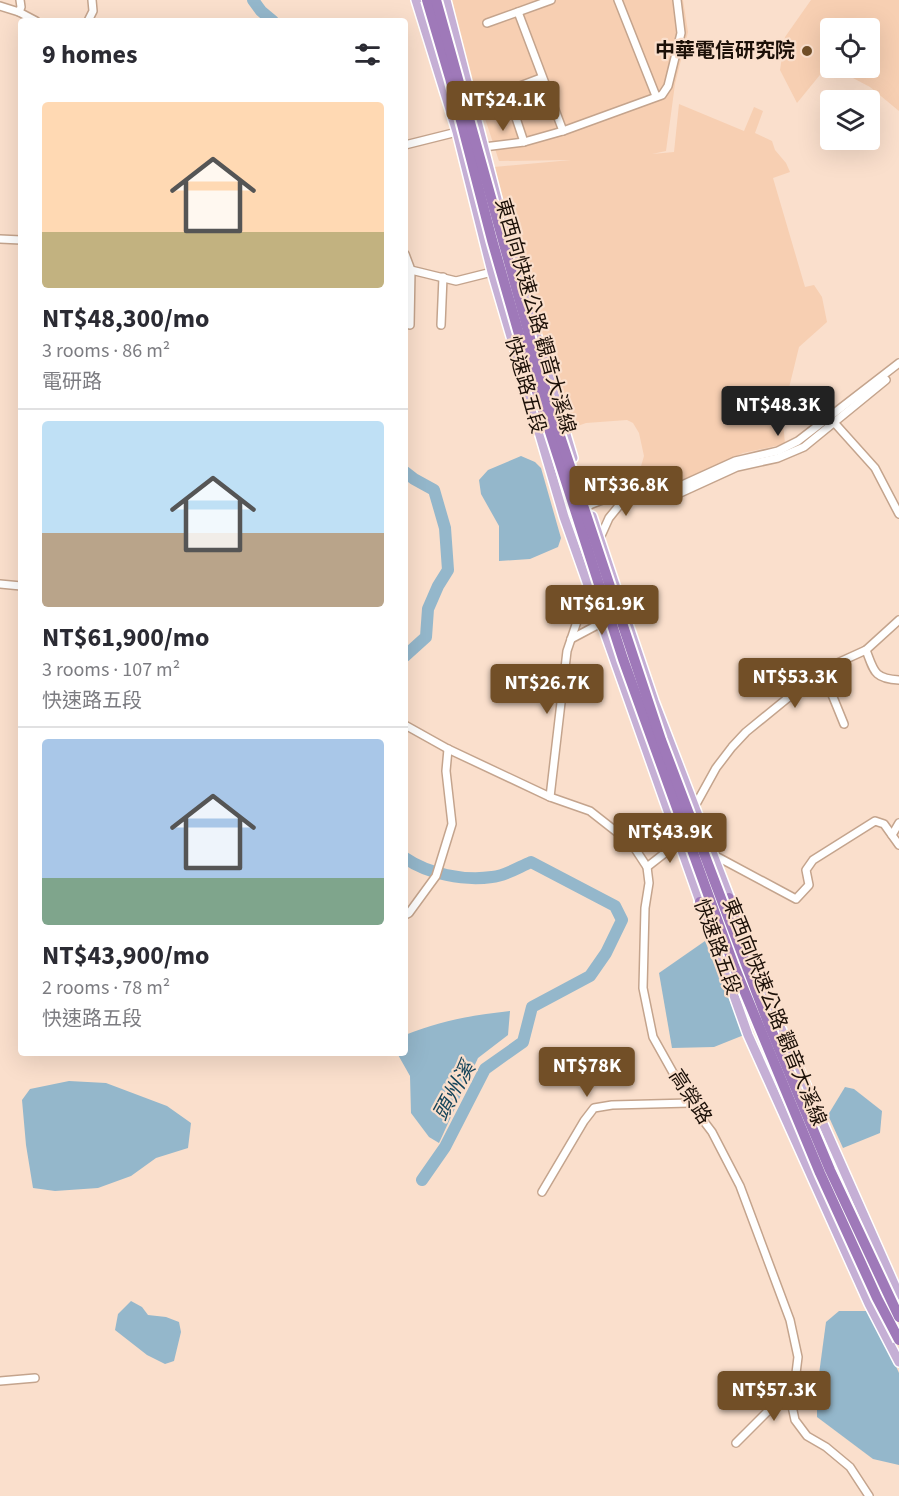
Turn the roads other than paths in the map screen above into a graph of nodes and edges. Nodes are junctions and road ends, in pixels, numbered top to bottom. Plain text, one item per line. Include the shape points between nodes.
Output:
1 (20, 0) edge
2 (92, 0) edge
3 (416, 0) edge
4 (427, 0) edge
5 (436, 0) edge
6 (446, 0) edge
7 (551, 0) edge
8 (618, 0) edge
9 (677, 0) edge
10 (0, 6) edge
11 (19, 12) junction
12 (518, 12) junction
13 (30, 18) edge
14 (90, 18) edge
15 (487, 23) dead end
16 (541, 78) junction
17 (656, 96) junction
18 (563, 131) junction
19 (457, 132) junction
20 (524, 142) junction
21 (408, 144) edge
22 (484, 147) junction
23 (0, 238) edge
24 (18, 240) edge
25 (408, 262) edge
26 (411, 270) junction
27 (492, 272) junction
28 (443, 277) junction
29 (410, 325) dead end
30 (441, 325) dead end
31 (899, 363) edge
32 (899, 369) edge
33 (832, 419) junction
34 (579, 479) junction
35 (648, 492) junction
36 (639, 495) junction
37 (588, 505) junction
38 (899, 514) edge
39 (564, 517) junction
40 (600, 538) junction
41 (0, 584) edge
42 (18, 586) edge
43 (588, 589) junction
44 (624, 613) junction
45 (899, 620) edge
46 (602, 623) junction
47 (571, 639) junction
48 (866, 650) junction
49 (822, 670) junction
50 (899, 680) edge
51 (844, 724) dead end
52 (408, 727) edge
53 (448, 749) junction
54 (550, 797) junction
55 (695, 806) junction
56 (899, 823) edge
57 (892, 836) junction
58 (679, 842) junction
59 (899, 845) edge
60 (712, 854) junction
61 (647, 867) junction
62 (729, 898) junction
63 (700, 902) junction
64 (408, 914) edge
65 (734, 966) junction
66 (748, 969) junction
67 (690, 1103) junction
68 (542, 1192) dead end
69 (899, 1295) edge
70 (899, 1317) edge
71 (899, 1340) edge
72 (899, 1362) edge
73 (34, 1378) dead end
74 (0, 1381) edge
75 (795, 1384) junction
76 (736, 1443) dead end
77 (869, 1496) edge

1 - 11 street
2 - 14 street
3 - 19 main road, 快速路五段
4 - 65 highway, 東西向快速公路 觀音大溪線, bridge via 545,421 623,658
5 - 66 highway, 東西向快速公路 觀音大溪線, bridge via 554,418 661,740
6 - 22 main road, 快速路五段
7 - 12 street
8 - 17 street
9 - 17 street via 681,33 668,86 662,95
10 - 11 street
11 - 13 street
12 - 15 street
12 - 16 street
16 - 18 street
16 - 20 street via 507,91
17 - 18 street
18 - 20 street
19 - 21 street
19 - 27 main road, 快速路五段
20 - 22 street
22 - 34 main road, 快速路五段
23 - 24 street
25 - 26 street
26 - 28 street
26 - 29 street
27 - 28 street via 456,281
27 - 39 main road, 快速路五段
28 - 30 street
31 - 33 street
32 - 33 street
33 - 35 street via 778,451 735,462 680,486
33 - 36 street via 804,447 778,458 738,467 678,494
33 - 38 street via 875,468
34 - 35 street
34 - 37 main road, 快速路五段
35 - 36 street
35 - 37 street via 622,493
36 - 40 street via 622,502
37 - 39 street
37 - 40 main road, 快速路五段
39 - 43 main road, 快速路五段
40 - 44 main road, 快速路五段
41 - 42 street
43 - 46 main road, 快速路五段
43 - 47 street
44 - 46 street
44 - 55 main road, 快速路五段
45 - 48 street
46 - 47 street
46 - 58 main road, 快速路五段
47 - 54 street
48 - 49 street
48 - 50 street via 874,672 884,679
49 - 51 street
49 - 55 street via 746,732 716,768
52 - 53 street
53 - 54 street
53 - 64 street via 446,771 452,824 436,876
54 - 61 street via 590,811 632,843
55 - 60 main road, 快速路五段
56 - 57 street
57 - 59 street
57 - 60 street via 884,824 875,821 813,860 807,870 809,885 796,899
58 - 61 street
58 - 63 main road, 快速路五段
60 - 62 main road, 快速路五段
61 - 67 street, 高榮路 via 643,988 653,1037
62 - 66 highway
62 - 69 main road, 快速路五段 via 778,1022
63 - 65 highway
63 - 72 main road, 快速路五段 via 748,1035
65 - 71 highway, 東西向快速公路 觀音大溪線, bridge via 820,1173
66 - 70 highway, 東西向快速公路 觀音大溪線, bridge via 830,1170
67 - 68 street via 594,1108
67 - 75 street, 高榮路 via 712,1132 740,1186 790,1320 798,1357
73 - 74 street
75 - 76 street
75 - 77 street, 高榮路 via 792,1406 798,1426 850,1467

